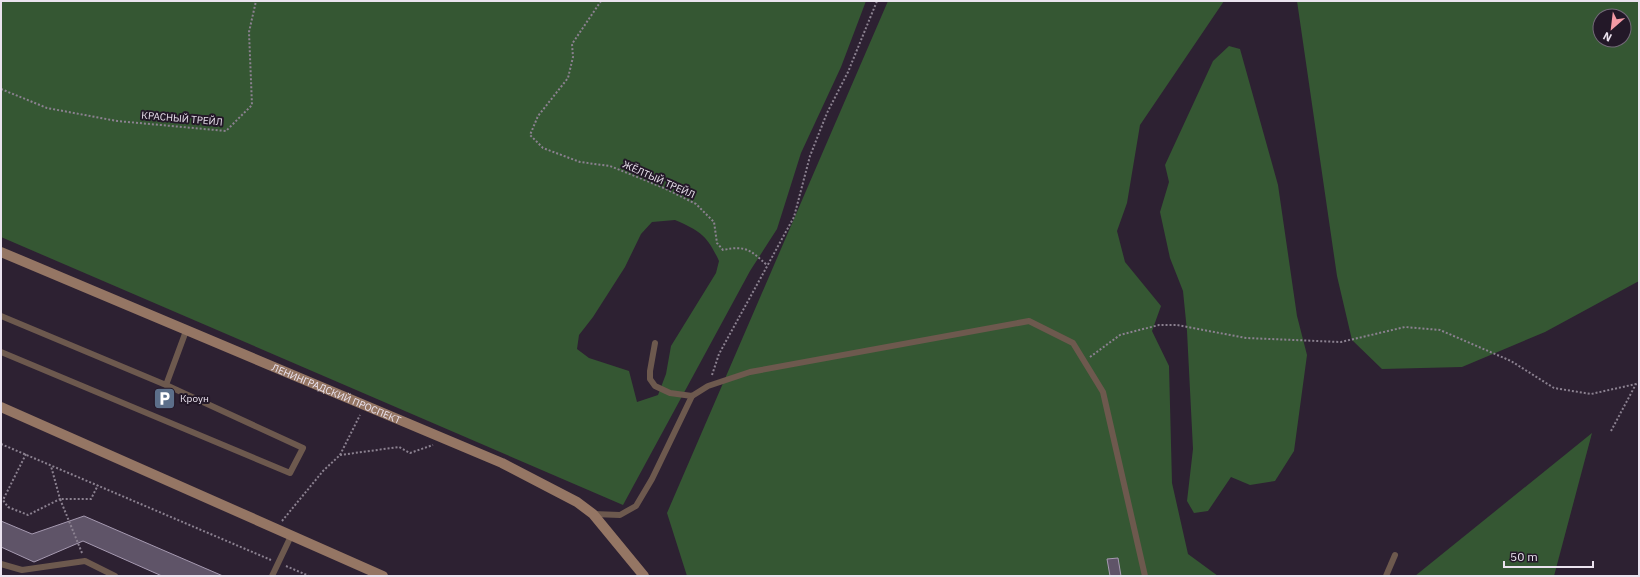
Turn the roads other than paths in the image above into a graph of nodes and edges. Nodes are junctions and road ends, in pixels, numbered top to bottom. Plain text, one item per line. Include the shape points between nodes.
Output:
1 (1, 252) edge
2 (1, 316) edge
3 (186, 331) junction
4 (655, 343) dead end
5 (1, 352) edge
6 (166, 385) junction
7 (692, 396) junction
8 (1, 408) edge
9 (593, 514) junction
10 (292, 536) junction
11 (1395, 555) dead end
12 (633, 561) junction
13 (1, 564) edge
14 (115, 576) edge
15 (272, 576) edge
16 (383, 576) edge
17 (638, 576) edge
18 (644, 576) edge
19 (1145, 576) edge
20 (1386, 576) edge

1 - 3 main road, ЛЕНИНГРАДСКИЙ ПРОСПЕКТ
2 - 6 lane
3 - 6 lane
3 - 9 main road, ЛЕНИНГРАДСКИЙ ПРОСПЕКТ via 502,463 577,502
4 - 7 lane via 650,379 655,386 670,393
5 - 6 lane via 290,473 303,448
7 - 9 lane via 652,479 636,506 620,515
7 - 19 lane via 708,386 750,372 1029,321 1073,343 1103,392
8 - 10 main road
9 - 12 main road, ЛЕНИНГРАДСКИЙ ПРОСПЕКТ
10 - 15 lane
10 - 16 main road
11 - 20 lane
12 - 17 main road
12 - 18 main road, ЛЕНИНГРАДСКИЙ ПРОСПЕКТ
13 - 14 lane via 22,570 85,561

